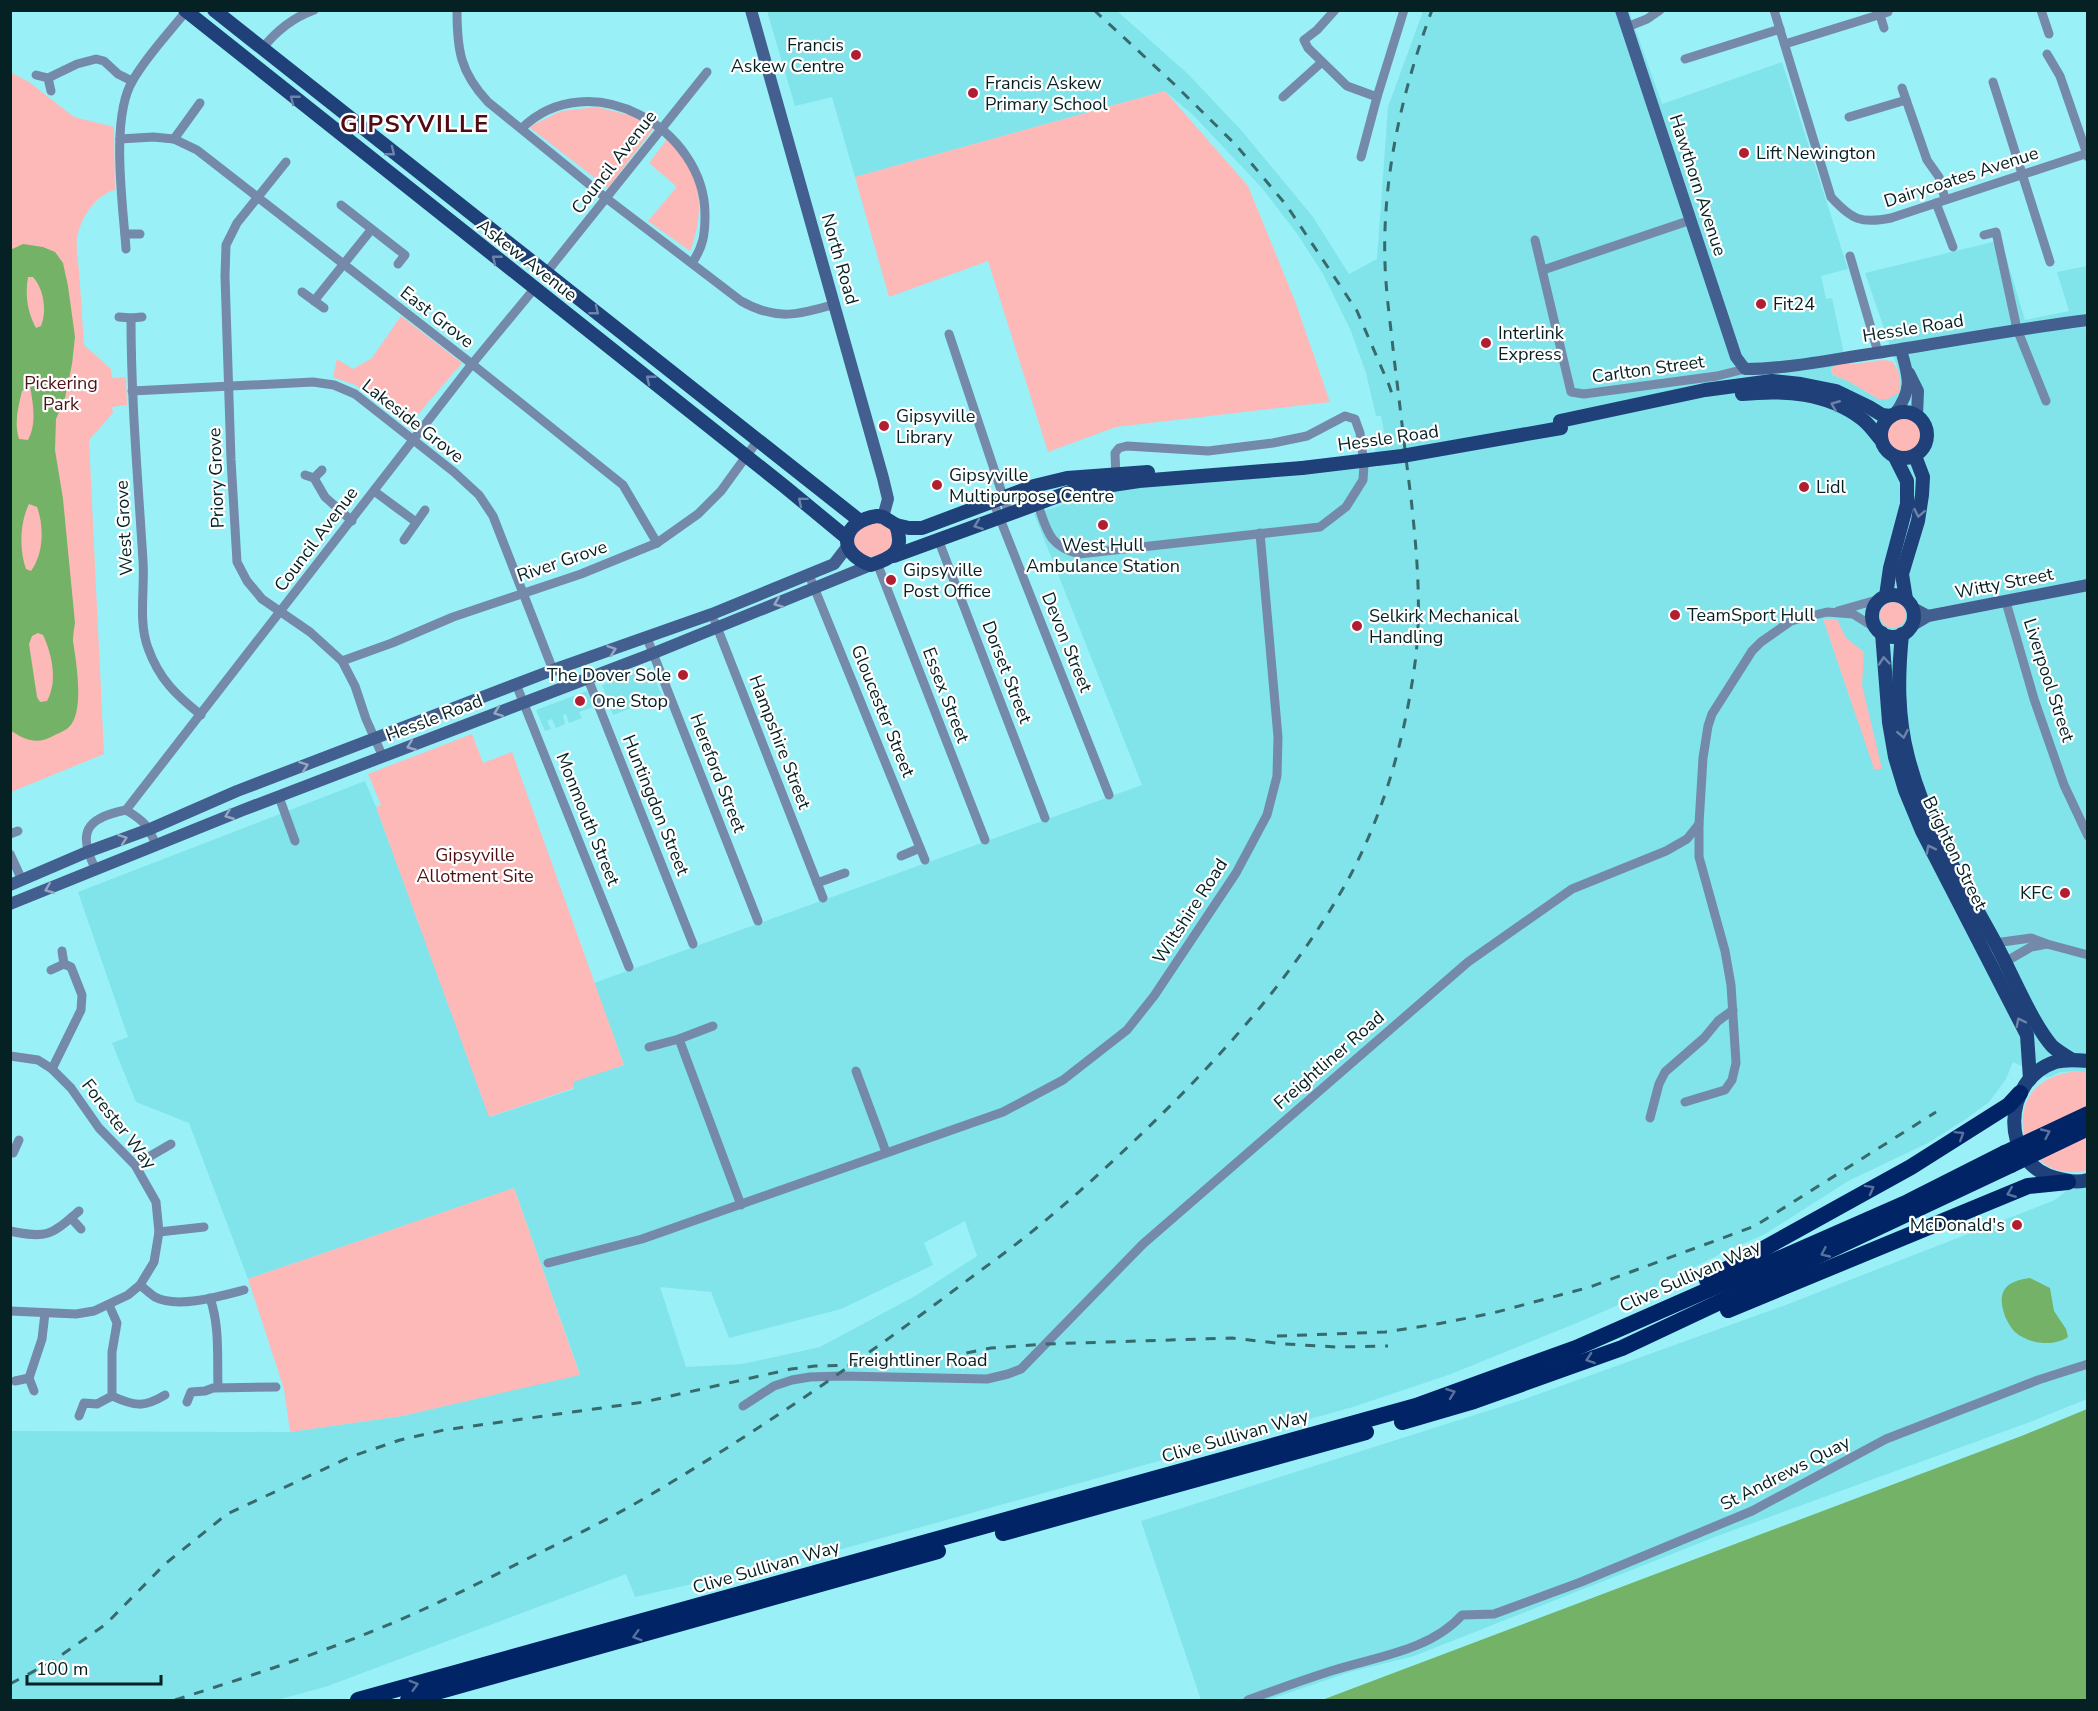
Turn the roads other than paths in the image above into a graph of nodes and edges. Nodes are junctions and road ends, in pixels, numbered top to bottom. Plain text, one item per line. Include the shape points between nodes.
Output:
1 (214, 10) edge
2 (314, 10) edge
3 (456, 10) edge
4 (751, 10) edge
5 (1404, 10) edge
6 (1621, 10) edge
7 (1660, 10) edge
8 (1774, 10) edge
9 (2041, 10) edge
10 (186, 11) edge
11 (1336, 11) edge
12 (1884, 13) edge
13 (1627, 27) junction
14 (1884, 28) dead end
15 (1780, 29) junction
16 (2049, 34) dead end
17 (1785, 44) junction
18 (262, 48) junction
19 (2047, 54) dead end
20 (1685, 59) dead end
21 (1322, 62) junction
22 (707, 72) dead end
23 (36, 75) dead end
24 (48, 78) junction
25 (132, 81) junction
26 (1993, 82) dead end
27 (1902, 88) dead end
28 (51, 91) dead end
29 (1377, 97) junction
30 (1298, 100) dead end
31 (1906, 100) junction
32 (200, 103) dead end
33 (333, 106) junction
34 (1849, 117) dead end
35 (321, 119) junction
36 (522, 128) junction
37 (661, 128) junction
38 (174, 139) junction
39 (120, 140) junction
40 (2087, 155) edge
41 (1361, 157) dead end
42 (286, 162) dead end
43 (2021, 175) junction
44 (259, 197) junction
45 (606, 198) junction
46 (1940, 201) junction
47 (341, 205) dead end
48 (1691, 220) junction
49 (371, 230) junction
50 (125, 234) junction
51 (140, 234) dead end
52 (1984, 235) dead end
53 (1534, 240) dead end
54 (1953, 247) dead end
55 (126, 249) dead end
56 (1850, 256) dead end
57 (2050, 262) dead end
58 (692, 263) junction
59 (343, 264) junction
60 (398, 264) dead end
61 (1543, 270) junction
62 (546, 273) junction
63 (534, 289) junction
64 (302, 292) dead end
65 (314, 301) junction
66 (835, 304) junction
67 (324, 308) dead end
68 (119, 317) dead end
69 (142, 317) dead end
70 (131, 318) junction
71 (2088, 320) edge
72 (2017, 329) junction
73 (949, 334) dead end
74 (1901, 350) junction
75 (1878, 352) junction
76 (472, 364) junction
77 (1744, 369) junction
78 (1906, 370) junction
79 (230, 387) junction
80 (132, 391) junction
81 (2046, 401) dead end
82 (1893, 415) junction
83 (1917, 416) junction
84 (1561, 425) junction
85 (1881, 440) junction
86 (758, 441) junction
87 (414, 442) junction
88 (747, 456) junction
89 (1915, 456) junction
90 (1895, 457) junction
91 (322, 470) dead end
92 (1117, 479) junction
93 (374, 491) junction
94 (998, 499) junction
95 (1037, 502) junction
96 (425, 510) dead end
97 (1004, 515) junction
98 (883, 517) junction
99 (860, 521) junction
100 (352, 522) junction
101 (417, 522) junction
102 (896, 525) junction
103 (1260, 533) junction
104 (938, 539) junction
105 (404, 540) dead end
106 (657, 543) junction
107 (847, 543) junction
108 (894, 556) junction
109 (874, 564) junction
110 (808, 575) junction
111 (2088, 585) edge
112 (814, 588) junction
113 (524, 592) junction
114 (1883, 598) junction
115 (2006, 602) junction
116 (1909, 604) junction
117 (281, 612) junction
118 (1836, 612) junction
119 (712, 614) junction
120 (1928, 616) junction
121 (717, 627) junction
122 (1907, 630) junction
123 (1879, 631) junction
124 (647, 638) junction
125 (654, 653) junction
126 (342, 661) junction
127 (553, 670) junction
128 (588, 679) junction
129 (516, 684) junction
130 (523, 702) junction
131 (201, 715) junction
132 (375, 739) junction
133 (382, 757) junction
134 (1109, 795) dead end
135 (279, 797) junction
136 (126, 810) junction
137 (1045, 818) dead end
138 (1699, 824) junction
139 (150, 829) junction
140 (2088, 836) edge
141 (985, 840) dead end
142 (295, 841) dead end
143 (156, 845) junction
144 (920, 848) junction
145 (87, 852) junction
146 (10, 854) edge
147 (901, 856) dead end
148 (925, 860) dead end
149 (96, 870) junction
150 (845, 873) dead end
151 (16, 882) edge
152 (817, 883) junction
153 (823, 898) dead end
154 (10, 904) edge
155 (758, 921) dead end
156 (1995, 943) junction
157 (693, 944) dead end
158 (2047, 944) junction
159 (62, 951) dead end
160 (2088, 955) edge
161 (2005, 962) junction
162 (64, 964) junction
163 (629, 967) dead end
164 (51, 970) dead end
165 (1733, 1010) junction
166 (713, 1026) dead end
167 (679, 1039) junction
168 (650, 1047) dead end
169 (10, 1056) edge
170 (2071, 1059) junction
171 (2088, 1061) edge
172 (52, 1069) junction
173 (856, 1071) dead end
174 (2030, 1079) junction
175 (2019, 1093) junction
176 (1685, 1102) dead end
177 (2088, 1114) edge
178 (1650, 1118) dead end
179 (2088, 1128) edge
180 (19, 1140) dead end
181 (171, 1144) dead end
182 (886, 1152) junction
183 (15, 1154) edge
184 (2008, 1159) junction
185 (135, 1165) junction
186 (2081, 1183) edge
187 (741, 1205) junction
188 (204, 1227) dead end
189 (81, 1229) dead end
190 (10, 1231) edge
191 (159, 1232) junction
192 (548, 1263) dead end
193 (140, 1286) junction
194 (244, 1290) dead end
195 (210, 1298) junction
196 (109, 1305) junction
197 (10, 1311) edge
198 (45, 1312) junction
199 (1617, 1329) junction
200 (1622, 1348) junction
201 (2088, 1364) edge
202 (29, 1378) junction
203 (15, 1381) dead end
204 (276, 1387) dead end
205 (218, 1388) junction
206 (34, 1391) dead end
207 (165, 1395) dead end
208 (112, 1396) junction
209 (187, 1402) dead end
210 (743, 1406) dead end
211 (79, 1416) dead end
212 (358, 1701) edge
213 (408, 1701) edge
214 (1248, 1701) edge

1 - 18 main road, Askew Avenue
2 - 18 street via 289,22
3 - 36 street via 457,39 466,73 488,102
4 - 66 street, North Road
5 - 29 street
6 - 13 street, Hawthorn Avenue
7 - 13 street
8 - 15 street, Dairycoates Avenue
9 - 16 street
10 - 25 street
35 -> 10 main road, Askew Avenue
11 - 21 street via 1304,40
12 - 14 street
12 - 17 street
13 - 48 street, Hawthorn Avenue
15 - 17 street, Dairycoates Avenue
15 - 20 street
17 - 46 street, Dairycoates Avenue via 1831,197 1846,214 1873,222
18 - 33 main road, Askew Avenue
19 - 40 street via 2060,76
21 - 29 street via 1347,87
21 - 30 street via 1287,94
22 - 37 street, Council Avenue
23 - 24 street
24 - 25 street via 96,59
24 - 28 street
25 - 39 street via 122,113
26 - 43 street
27 - 31 street
29 - 41 street
31 - 34 street
31 - 46 street via 1927,160 1939,177
32 - 38 street
33 - 35 main road
33 -> 62 main road, Askew Avenue
63 -> 35 main road, Askew Avenue
36 - 37 street via 563,106 594,103 636,113
36 - 45 street
37 - 45 street, Council Avenue
37 - 58 street via 687,156 703,192 705,237
38 - 39 street, East Grove
38 - 44 street, East Grove via 197,150
39 - 50 street
40 - 43 street, Dairycoates Avenue
42 - 44 street, Priory Grove
43 - 46 street, Dairycoates Avenue
43 - 57 street
44 - 59 street, East Grove
44 - 79 street, Priory Grove via 226,245
45 - 58 street
45 - 62 street, Council Avenue
46 - 54 street
47 - 49 street
48 - 61 street
48 - 77 street, Hawthorn Avenue via 1736,357
49 - 59 street
49 - 60 street via 405,255
50 - 51 street
50 - 55 street
52 - 72 street via 1996,232
53 - 61 street, Carlton Street
56 - 75 street
58 - 66 street via 741,302 758,310 802,314
59 - 65 street
59 - 76 street, East Grove
61 - 77 street, Carlton Street via 1571,392 1584,394
62 -> 86 main road, Askew Avenue
63 - 76 street, Council Avenue
88 -> 63 main road, Askew Avenue
64 - 65 street
65 - 67 street
66 - 98 street, North Road via 888,499
68 - 70 street
69 - 70 street
70 - 80 street, West Grove
71 - 72 street, Hessle Road
72 - 74 street, Hessle Road
72 - 81 street
73 - 94 street, Devon Street
74 - 75 street, Hessle Road
74 - 78 street
75 - 77 street, Hessle Road
76 - 87 street, Council Avenue
76 - 106 street, East Grove via 623,485
78 - 82 street via 1905,399
78 - 83 street via 1918,391
79 - 80 street, Lakeside Grove
79 - 87 street, Lakeside Grove via 313,382 334,385 355,394
79 - 117 street, Priory Grove via 237,562 262,599
80 - 131 street, West Grove via 147,645 155,667 174,694
82 - 83 main road via 1902,412
82 - 84 main road, Hessle Road via 1882,415 1836,391 1772,381 1705,390
82 - 85 main road via 1883,424
83 - 89 main road via 1925,426 1927,440
85 -> 84 main road, Hessle Road via 1863,419 1836,404 1776,391
84 - 92 main road, Hessle Road, bridge via 1402,456
85 - 90 main road
86 - 88 street, River Grove
86 - 99 main road, Askew Avenue
87 - 93 street, Council Avenue
87 - 113 street, Lakeside Grove via 479,495 493,516
88 - 106 street, River Grove via 698,514
107 -> 88 main road, Askew Avenue
89 - 90 main road
89 -> 116 main road via 1923,477 1918,521 1902,574
90 - 114 main road via 1907,481 1907,504
91 - 100 street via 310,477
92 - 94 main road, Hessle Road via 1067,478
92 - 95 main road, Hessle Road
92 - 103 street via 1115,453 1119,448 1208,451 1307,436 1345,416 1355,419 1360,433 1363,480 1346,507 1320,527
93 - 100 street, Council Avenue
93 - 101 street
94 - 97 street, Devon Street
94 - 102 main road, Hessle Road via 922,528
95 - 97 main road, Hessle Road
95 - 103 street via 1053,542 1063,550 1079,554
96 - 101 street
97 -> 104 main road, Hessle Road
97 - 134 street, Devon Street
98 - 99 main road
98 - 102 main road
99 - 107 main road via 849,532
100 - 117 street, Council Avenue
101 - 105 street
102 - 108 main road via 899,547
103 - 182 street, Wiltshire Road via 1278,737 1277,777 1267,815 1236,873 1127,1030 1063,1080 1003,1112
104 - 108 main road, Hessle Road
104 - 137 street, Dorset Street
106 - 113 street, River Grove
107 - 109 main road via 854,558
107 - 110 street, Hessle Road via 834,564
108 - 109 main road
109 - 112 street, Hessle Road
109 - 141 street, Essex Street
110 - 112 street, Gloucester Street
110 - 119 street, Hessle Road
111 - 115 street, Witty Street
112 -> 121 street, Hessle Road
112 - 144 street, Gloucester Street
113 - 126 street, River Grove
113 - 127 street, Lakeside Grove
114 - 116 main road via 1893,595
114 - 118 street
114 - 123 main road via 1873,610
115 - 120 street, Witty Street
115 - 140 street, Liverpool Street via 2044,728
116 - 120 street
116 - 122 main road via 1913,620
117 - 126 street, Priory Grove
117 - 131 street, Council Avenue
118 - 123 street via 1853,614
118 - 138 street via 1791,621 1771,633 1752,651 1719,701 1708,726
119 - 121 street, Hampshire Street
119 - 124 street, Hessle Road
120 - 122 street, Witty Street
121 - 125 street, Hessle Road
121 - 152 street, Hampshire Street
122 - 123 main road via 1888,636
122 -> 156 main road, Brighton Street via 1899,667 1900,719 1916,787
174 -> 123 main road, Brighton Street via 2027,1035 1922,831 1905,790 1889,722
124 - 125 street, Hereford Street
127 -> 124 street, Hessle Road
125 - 128 street, Hessle Road
125 - 155 street, Hereford Street
126 - 132 street, Priory Grove
127 - 129 street, Hessle Road
128 - 130 street, Hessle Road
128 - 157 street, Huntingdon Street
129 - 130 street, Monmouth Street
129 - 132 street, Hessle Road
130 -> 133 street, Hessle Road
130 - 163 street, Monmouth Street
131 - 136 street, Council Avenue
132 - 133 street, Priory Grove
139 -> 132 street, Hessle Road
133 - 135 street, Hessle Road
135 - 142 street
135 -> 143 street, Hessle Road
136 - 139 street
136 - 145 street via 98,819 86,836
138 - 165 street via 1699,857 1725,951
138 - 210 street, Freightliner Road via 1687,839 1666,851 1572,890 1468,962 1143,1244 1021,1369 987,1379 810,1377 774,1386
139 - 143 street
145 -> 139 street, Hessle Road
143 - 149 street, Hessle Road
144 - 147 street
144 - 148 street, Gloucester Street
145 - 149 street
145 - 151 street, Hessle Road
146 - 151 street
149 -> 154 street, Hessle Road
150 - 152 street
152 - 153 street, Hampshire Street
156 - 158 street via 2031,938
156 - 161 main road, Brighton Street
158 - 160 street
158 - 161 street via 2031,947
159 - 162 street
161 - 170 main road, Brighton Street via 2036,1022 2053,1046
162 - 164 street
162 - 172 street via 71,967 82,996 81,1010
165 - 176 street via 1736,1063 1732,1080 1725,1090
165 - 178 street via 1665,1072
166 - 167 street
167 - 168 street
167 - 187 street
169 - 172 street, Forester Way via 38,1060
170 - 171 main road
170 - 174 main road via 2055,1062
172 - 185 street, Forester Way via 71,1088 99,1128
173 - 182 street
174 - 175 main road
175 - 186 main road via 2013,1112 2020,1150 2032,1166 2049,1176
199 -> 175 highway via 1911,1167 2009,1105
184 -> 177 highway, Clive Sullivan Way, bridge
179 - 184 highway, Clive Sullivan Way, bridge
180 - 183 street
181 - 185 street
182 - 187 street, Wiltshire Road
184 - 199 highway, Clive Sullivan Way
184 -> 200 highway, Clive Sullivan Way
185 - 191 street, Forester Way via 156,1202
186 -> 200 highway via 2028,1186 1699,1323
187 - 192 street, Wiltshire Road via 642,1239
188 - 191 street
189 - 190 street via 75,1214 47,1235
191 - 193 street, Forester Way via 153,1262
193 - 195 street via 156,1298 169,1301
193 - 196 street
194 - 195 street
195 - 205 street via 218,1332
196 - 198 street via 76,1314
196 - 208 street via 117,1323 112,1352
197 - 198 street
198 - 202 street via 42,1339
212 -> 199 highway, Clive Sullivan Way via 1416,1406 1576,1348
200 -> 213 highway, Clive Sullivan Way via 1474,1401
201 - 214 street, St Andrews Quay via 1886,1439 1752,1511 1581,1582 1494,1614 1462,1615 1427,1640
202 - 203 street
202 - 206 street
204 - 205 street
205 - 209 street via 191,1392
207 - 208 street via 151,1404 130,1404
208 - 211 street via 97,1404 84,1403

